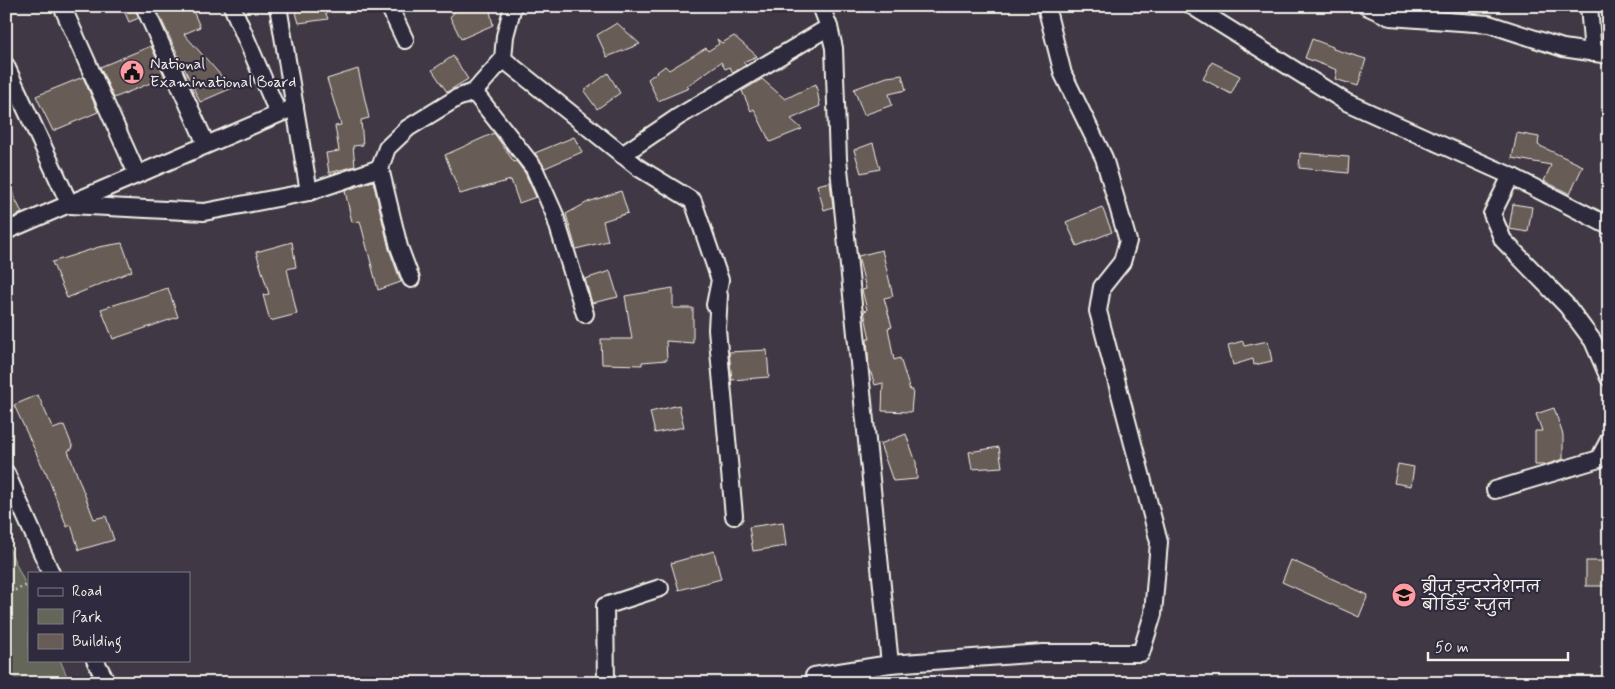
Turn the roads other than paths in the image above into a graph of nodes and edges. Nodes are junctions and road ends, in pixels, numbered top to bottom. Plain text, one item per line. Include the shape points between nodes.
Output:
1 (62, 6) edge
2 (144, 6) edge
3 (232, 6) edge
4 (278, 6) edge
5 (389, 6) edge
6 (513, 6) edge
7 (821, 6) edge
8 (1046, 6) edge
9 (1192, 6) edge
10 (1366, 6) edge
11 (1589, 6) edge
12 (829, 27) junction
13 (405, 40) dead end
14 (1601, 54) edge
15 (503, 59) junction
16 (6, 66) edge
17 (474, 92) junction
18 (295, 107) junction
19 (278, 113) junction
20 (206, 144) junction
21 (622, 155) junction
22 (380, 168) junction
23 (136, 174) junction
24 (1511, 176) junction
25 (309, 192) junction
26 (70, 205) junction
27 (1609, 226) edge
28 (6, 231) edge
29 (412, 279) dead end
30 (720, 280) junction
31 (715, 305) dead end
32 (585, 314) dead end
33 (1609, 378) edge
34 (1609, 440) edge
35 (6, 473) edge
36 (1495, 490) dead end
37 (734, 516) dead end
38 (51, 572) edge
39 (660, 588) dead end
40 (96, 662) edge
41 (890, 664) junction
42 (107, 683) edge
43 (606, 683) edge
44 (814, 683) edge

1 - 23 street
2 - 20 street
3 - 19 street
4 - 18 street
5 - 13 street
6 - 15 street
7 - 12 street
8 - 41 street via 1063,74 1104,158 1128,241 1122,262 1102,287 1098,311 1159,542 1152,614 1141,653 1043,652
9 - 24 street via 1346,102
10 - 14 street via 1390,17 1489,24 1564,48
11 - 14 street
12 - 21 street
12 - 41 street via 834,48 838,159
15 - 17 street
15 - 21 street
16 - 26 street
17 - 22 street via 457,98 408,128 387,148
17 - 32 street via 534,168 554,213
18 - 19 street
18 - 25 street
19 - 20 street
20 - 23 street
21 - 30 street via 693,201
22 - 25 street
22 - 29 street via 399,246
23 - 26 street
24 - 27 street
24 - 33 street via 1492,214 1503,240 1567,306 1594,341
25 - 26 street via 204,212
26 - 28 street
30 - 31 street
30 - 37 street via 716,329
34 - 36 street via 1599,459
35 - 38 street
39 - 43 street via 604,606
40 - 42 street
41 - 44 street via 814,676

